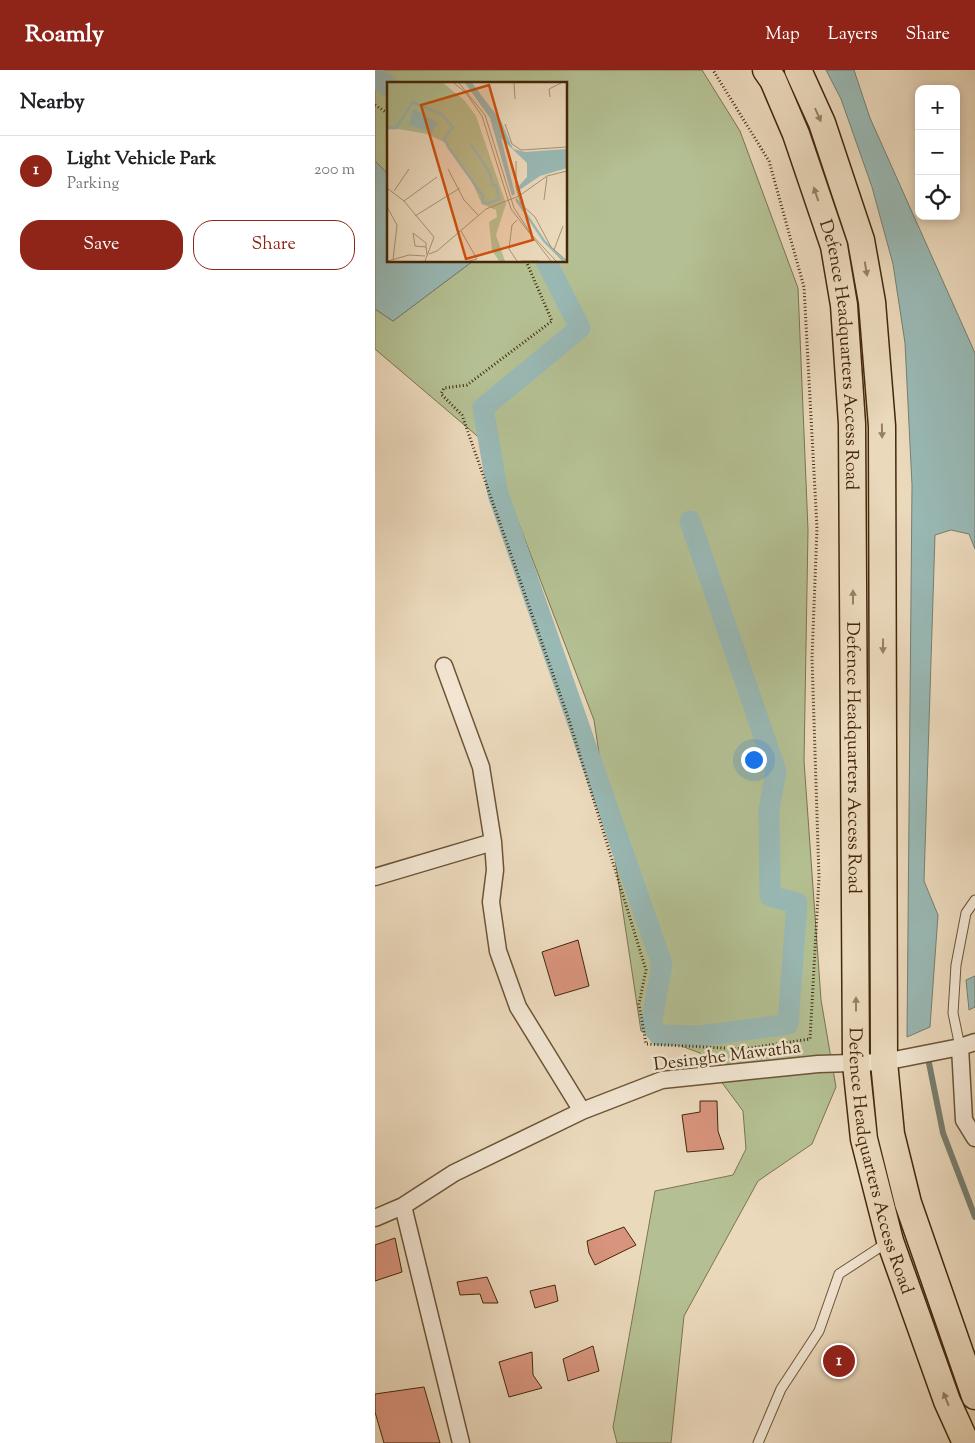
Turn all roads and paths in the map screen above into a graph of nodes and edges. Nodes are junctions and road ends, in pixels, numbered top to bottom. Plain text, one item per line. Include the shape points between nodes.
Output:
1 (713, 70) edge
2 (766, 70) edge
3 (798, 70) edge
4 (375, 105) edge
5 (387, 113) edge
6 (526, 262) edge
7 (443, 666) dead end
8 (493, 842) junction
9 (375, 876) edge
10 (975, 900) edge
11 (967, 1045) edge
12 (884, 1062) junction
13 (856, 1064) junction
14 (582, 1111) junction
15 (975, 1138) edge
16 (403, 1206) junction
17 (375, 1218) edge
18 (890, 1240) junction
19 (975, 1396) edge
20 (461, 1443) edge
21 (758, 1443) edge
22 (966, 1443) edge

1 - 6 path via 769,161 803,287 817,528 812,658 819,878 810,1039 744,1049 646,1044 639,1004 646,970 569,720 462,415 441,394 444,388 467,385 552,321
13 -> 2 main road, Defence Headquarters Access Road via 852,424 844,305 834,246 796,134
3 -> 12 main road, Defence Headquarters Access Road via 822,123 861,240 873,311 882,426
4 - 5 path
7 - 8 street via 481,767
8 - 9 street
8 - 14 street via 495,870 491,902 498,952 518,1007
10 - 11 lane via 966,912 956,965 953,1013
11 - 12 street, Desinghe Mawatha
11 - 15 street via 964,1120
12 - 13 street, Desinghe Mawatha
12 - 19 main road, Defence Headquarters Access Road via 891,1134 908,1203
13 - 14 street, Desinghe Mawatha via 818,1064 662,1080
13 - 18 main road, Defence Headquarters Access Road via 864,1139
14 - 16 street, Desinghe Mawatha via 454,1172
16 - 17 street, Desinghe Mawatha
16 - 20 street
18 - 21 lane via 839,1274 819,1331 781,1390
22 -> 18 main road, Defence Headquarters Access Road via 947,1401

